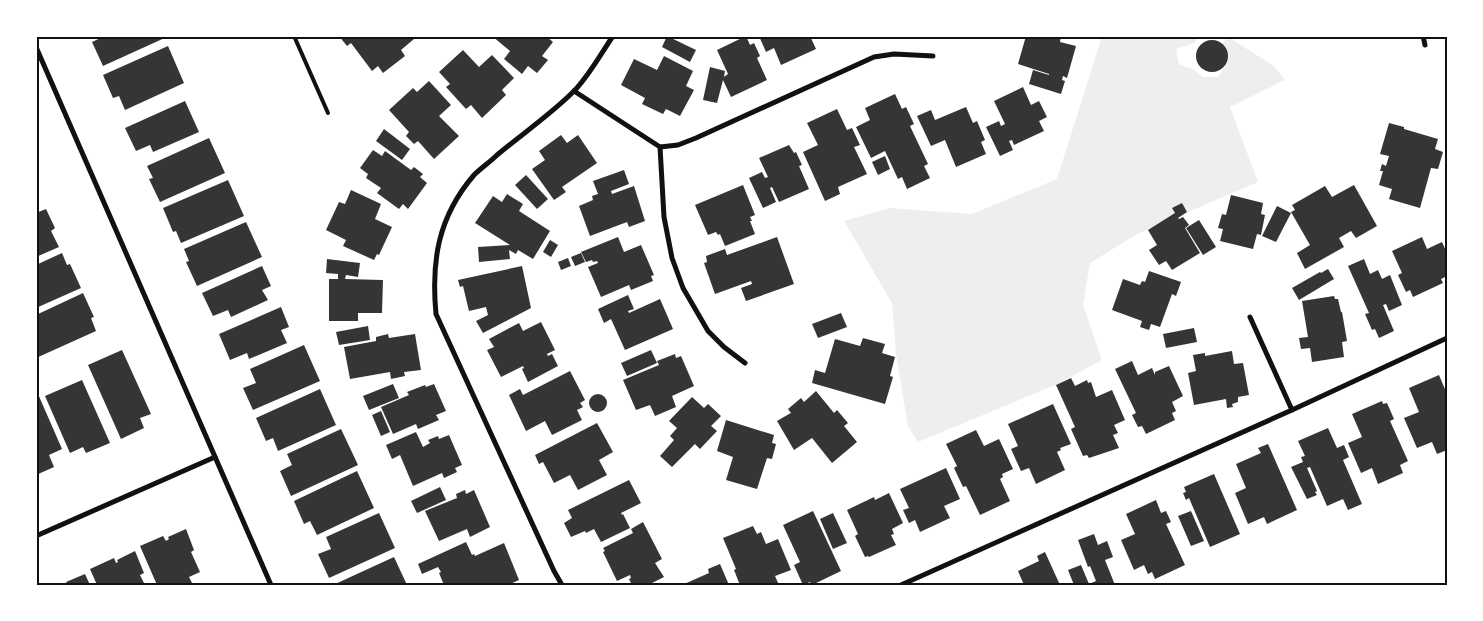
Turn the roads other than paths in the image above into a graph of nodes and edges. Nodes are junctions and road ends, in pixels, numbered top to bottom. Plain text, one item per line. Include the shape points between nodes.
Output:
1 (294, 36) edge
2 (613, 36) edge
3 (1423, 36) edge
4 (1426, 44) dead end
5 (36, 47) edge
6 (933, 56) dead end
7 (574, 91) junction
8 (328, 113) dead end
9 (660, 147) junction
10 (1250, 317) dead end
11 (1447, 338) edge
12 (745, 362) dead end
13 (1292, 410) junction
14 (215, 457) junction
15 (36, 536) edge
16 (269, 584) edge
17 (562, 585) edge
18 (900, 585) edge

1 - 8 lane
2 - 7 street
3 - 4 street
5 - 14 street
6 - 9 street via 894,54 874,57 696,138
7 - 9 street
7 - 17 street via 475,174 460,193 441,234 435,256 433,286 436,314
9 - 12 street via 664,217 672,258 683,288 708,331 724,348
10 - 13 street
11 - 13 street
13 - 18 street
14 - 15 street
14 - 16 street

